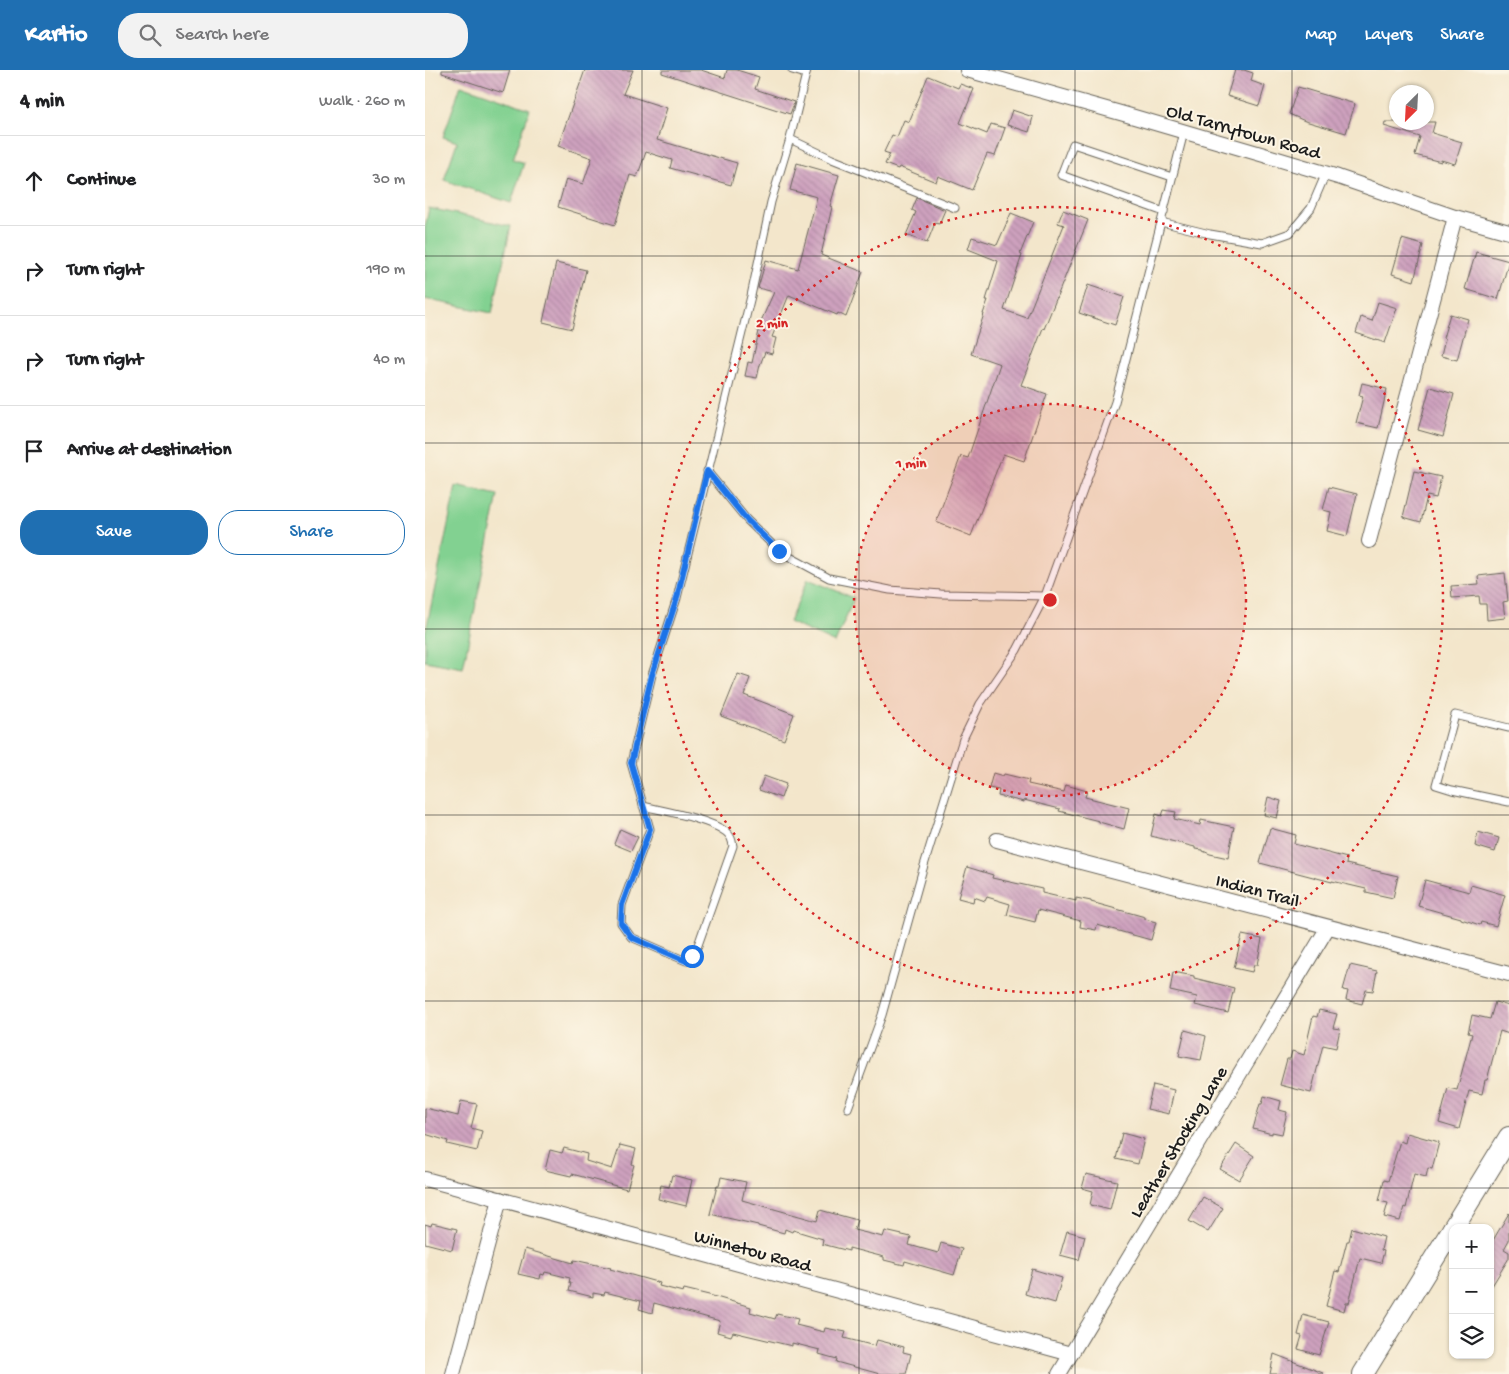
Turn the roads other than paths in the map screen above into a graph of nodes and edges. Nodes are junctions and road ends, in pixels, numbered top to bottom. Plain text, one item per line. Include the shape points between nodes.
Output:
1 (792, 70) edge
2 (967, 70) edge
3 (806, 72) edge
4 (1184, 132) junction
5 (790, 139) junction
6 (1325, 173) junction
7 (1172, 177) junction
8 (955, 208) dead end
9 (1163, 212) junction
10 (1455, 217) junction
11 (1161, 222) junction
12 (1509, 232) edge
13 (707, 471) junction
14 (1369, 541) dead end
15 (1045, 596) junction
16 (1509, 728) edge
17 (1509, 802) edge
18 (643, 806) junction
19 (997, 840) dead end
20 (1328, 927) junction
21 (1509, 974) edge
22 (848, 1108) dead end
23 (1509, 1137) edge
24 (425, 1179) edge
25 (499, 1199) junction
26 (1455, 1224) edge
27 (1449, 1234) edge
28 (1071, 1354) junction
29 (453, 1374) edge
30 (1059, 1374) edge
31 (1363, 1374) edge

1 - 3 lane
2 - 4 street, Old Tarrytown Road
3 - 5 lane
4 - 6 street, Old Tarrytown Road
4 - 7 lane
5 - 8 lane
5 - 13 lane via 771,202
6 - 10 street, Old Tarrytown Road
6 - 11 lane via 1311,208 1290,233 1262,243
7 - 9 lane
7 - 9 lane via 1073,144 1061,175
9 - 11 lane
10 - 12 street, Old Tarrytown Road
10 - 14 street
11 - 15 lane via 1115,402
13 - 15 lane via 747,520 779,551 829,578 890,590
13 - 18 lane via 677,598 652,675 631,763
15 - 22 lane via 1017,650 979,704 963,739 882,1015
16 - 17 lane via 1455,715 1436,785
18 - 18 lane via 650,829 622,905 621,923 631,937 686,961 698,944 733,846 731,838 707,822
19 - 20 street, Indian Trail
20 - 21 street, Indian Trail
20 - 28 street, Leather Stocking Lane
23 - 26 main road
24 - 25 street, Winnetou Road
25 - 28 street, Winnetou Road
25 - 29 street
27 - 31 main road
28 - 30 street, Leather Stocking Lane

